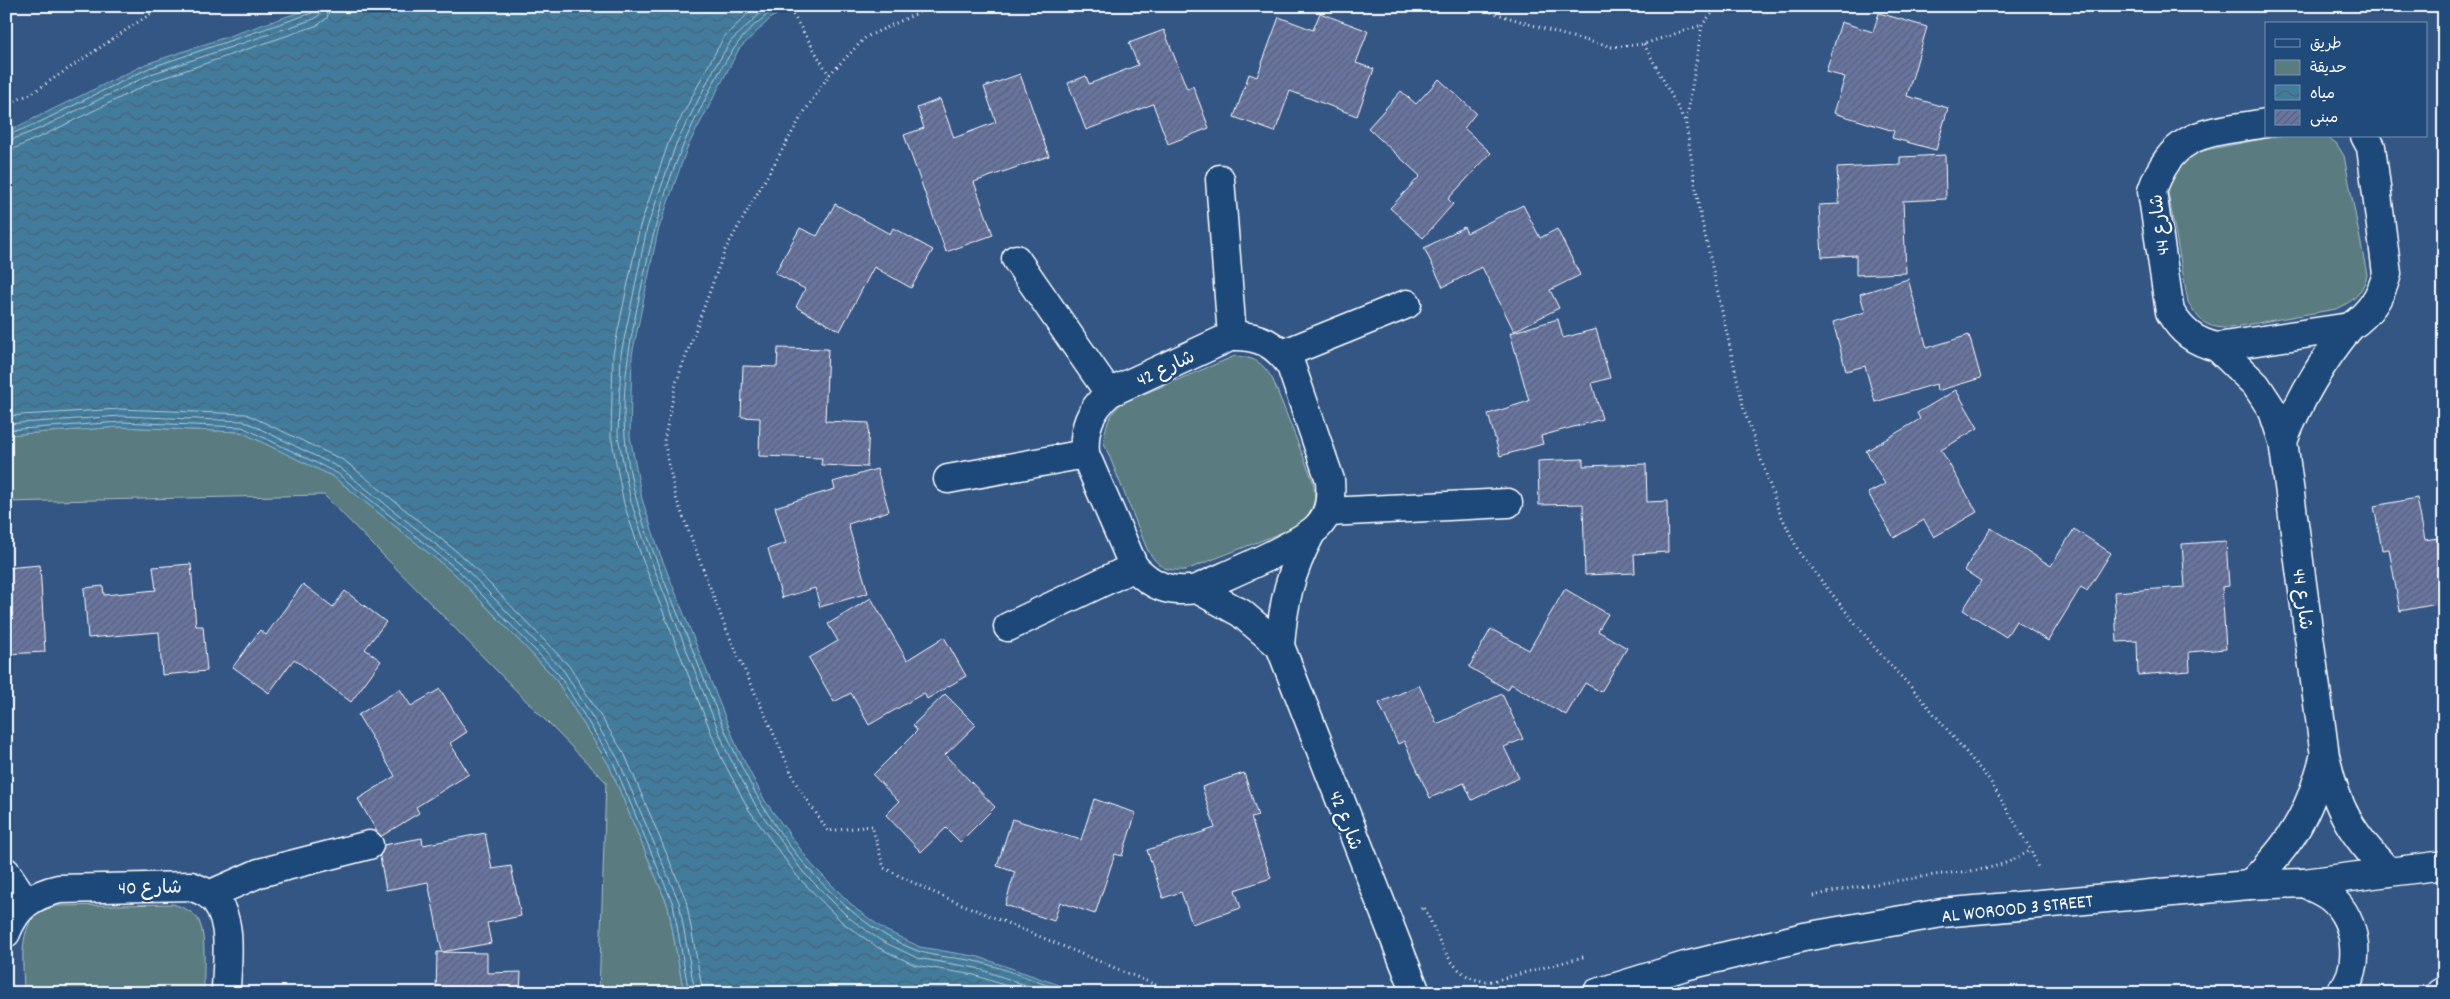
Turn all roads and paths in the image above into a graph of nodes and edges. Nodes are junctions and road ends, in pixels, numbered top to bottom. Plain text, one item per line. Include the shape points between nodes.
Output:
1 (162, 6) edge
2 (788, 6) edge
3 (932, 6) edge
4 (1472, 6) edge
5 (1718, 6) edge
6 (1702, 25) junction
7 (1644, 44) junction
8 (829, 75) junction
9 (6, 105) edge
10 (2265, 123) edge
11 (1686, 124) junction
12 (2366, 138) edge
13 (1220, 179) dead end
14 (1016, 259) dead end
15 (1407, 304) dead end
16 (2350, 327) junction
17 (1232, 336) junction
18 (2217, 347) junction
19 (1283, 354) junction
20 (1109, 392) junction
21 (2283, 441) junction
22 (1085, 454) junction
23 (948, 479) dead end
24 (1508, 502) dead end
25 (1328, 512) junction
26 (1310, 534) junction
27 (1134, 567) junction
28 (1197, 589) junction
29 (1008, 627) dead end
30 (1280, 646) junction
31 (2324, 756) junction
32 (369, 845) dead end
33 (2031, 850) junction
34 (2444, 865) edge
35 (6, 872) edge
36 (2389, 872) junction
37 (2304, 883) junction
38 (2249, 885) junction
39 (209, 895) junction
40 (1805, 898) dead end
41 (26, 902) junction
42 (2052, 903) junction
43 (1388, 923) junction
44 (6, 932) edge
45 (1595, 954) dead end
46 (226, 993) edge
47 (1175, 993) edge
48 (1416, 993) edge
49 (1597, 993) edge
50 (2340, 993) edge

1 - 9 path via 32,93
2 - 8 path
3 - 8 path via 866,37
4 - 7 path via 1587,42 1612,47
5 - 6 path
6 - 7 path
6 - 11 path
7 - 11 path
8 - 47 path via 801,117 725,250 676,383 664,441 676,498 690,536 726,629 778,747 797,785 828,831 872,826 884,868 937,894
10 - 18 street, شارع 44 via 2201,134 2183,143 2163,164 2152,191 2170,312 2189,336 2202,344
11 - 33 path via 1699,208 1744,410 1778,508 1800,554 1875,648 1990,781
12 - 16 street, شارع 44 via 2371,147 2387,274 2374,305 2364,318
13 - 17 street
14 - 20 street
15 - 19 street
16 - 18 street, شارع 44
16 - 21 street, شارع 44 via 2310,380
17 - 19 street, شارع 42 via 1260,339
17 - 20 street, شارع 42
18 - 21 street, شارع 44 via 2256,385 2272,411
19 - 25 street, شارع 42 via 1291,366 1330,480
20 - 22 street, شارع 42 via 1096,404 1088,420
21 - 31 street, شارع 44
22 - 23 street
22 - 27 street, شارع 42
24 - 25 street
25 - 26 street, شارع 42
26 - 28 street, شارع 42
26 - 30 street, شارع 42 via 1287,588
27 - 28 street, شارع 42 via 1146,580 1161,588
27 - 29 street
28 - 30 street, شارع 42 via 1241,613
30 - 43 street, شارع 42
31 - 36 street, شارع 44 via 2346,821 2365,848
31 - 38 street, شارع 44 via 2314,793 2298,828 2276,858
32 - 39 street via 259,873
33 - 40 path via 2013,862 1993,868
33 - 42 path
34 - 36 street, AL WOROOD 3 STREET
35 - 41 street
36 - 37 street, AL WOROOD 3 STREET
37 - 38 street, AL WOROOD 3 STREET
37 - 50 street via 2332,898 2350,924 2355,957
38 - 42 street, AL WOROOD 3 STREET
39 - 41 street, شارع 40 via 191,886 171,884 59,889 41,893
39 - 46 street, شارع 40 via 221,909 227,928
41 - 44 street, شارع 40 via 12,917
42 - 49 street, AL WOROOD 3 STREET via 1942,913 1804,938 1685,966
43 - 45 path via 1424,907 1450,961 1464,976 1479,982
43 - 48 street, شارع 42

